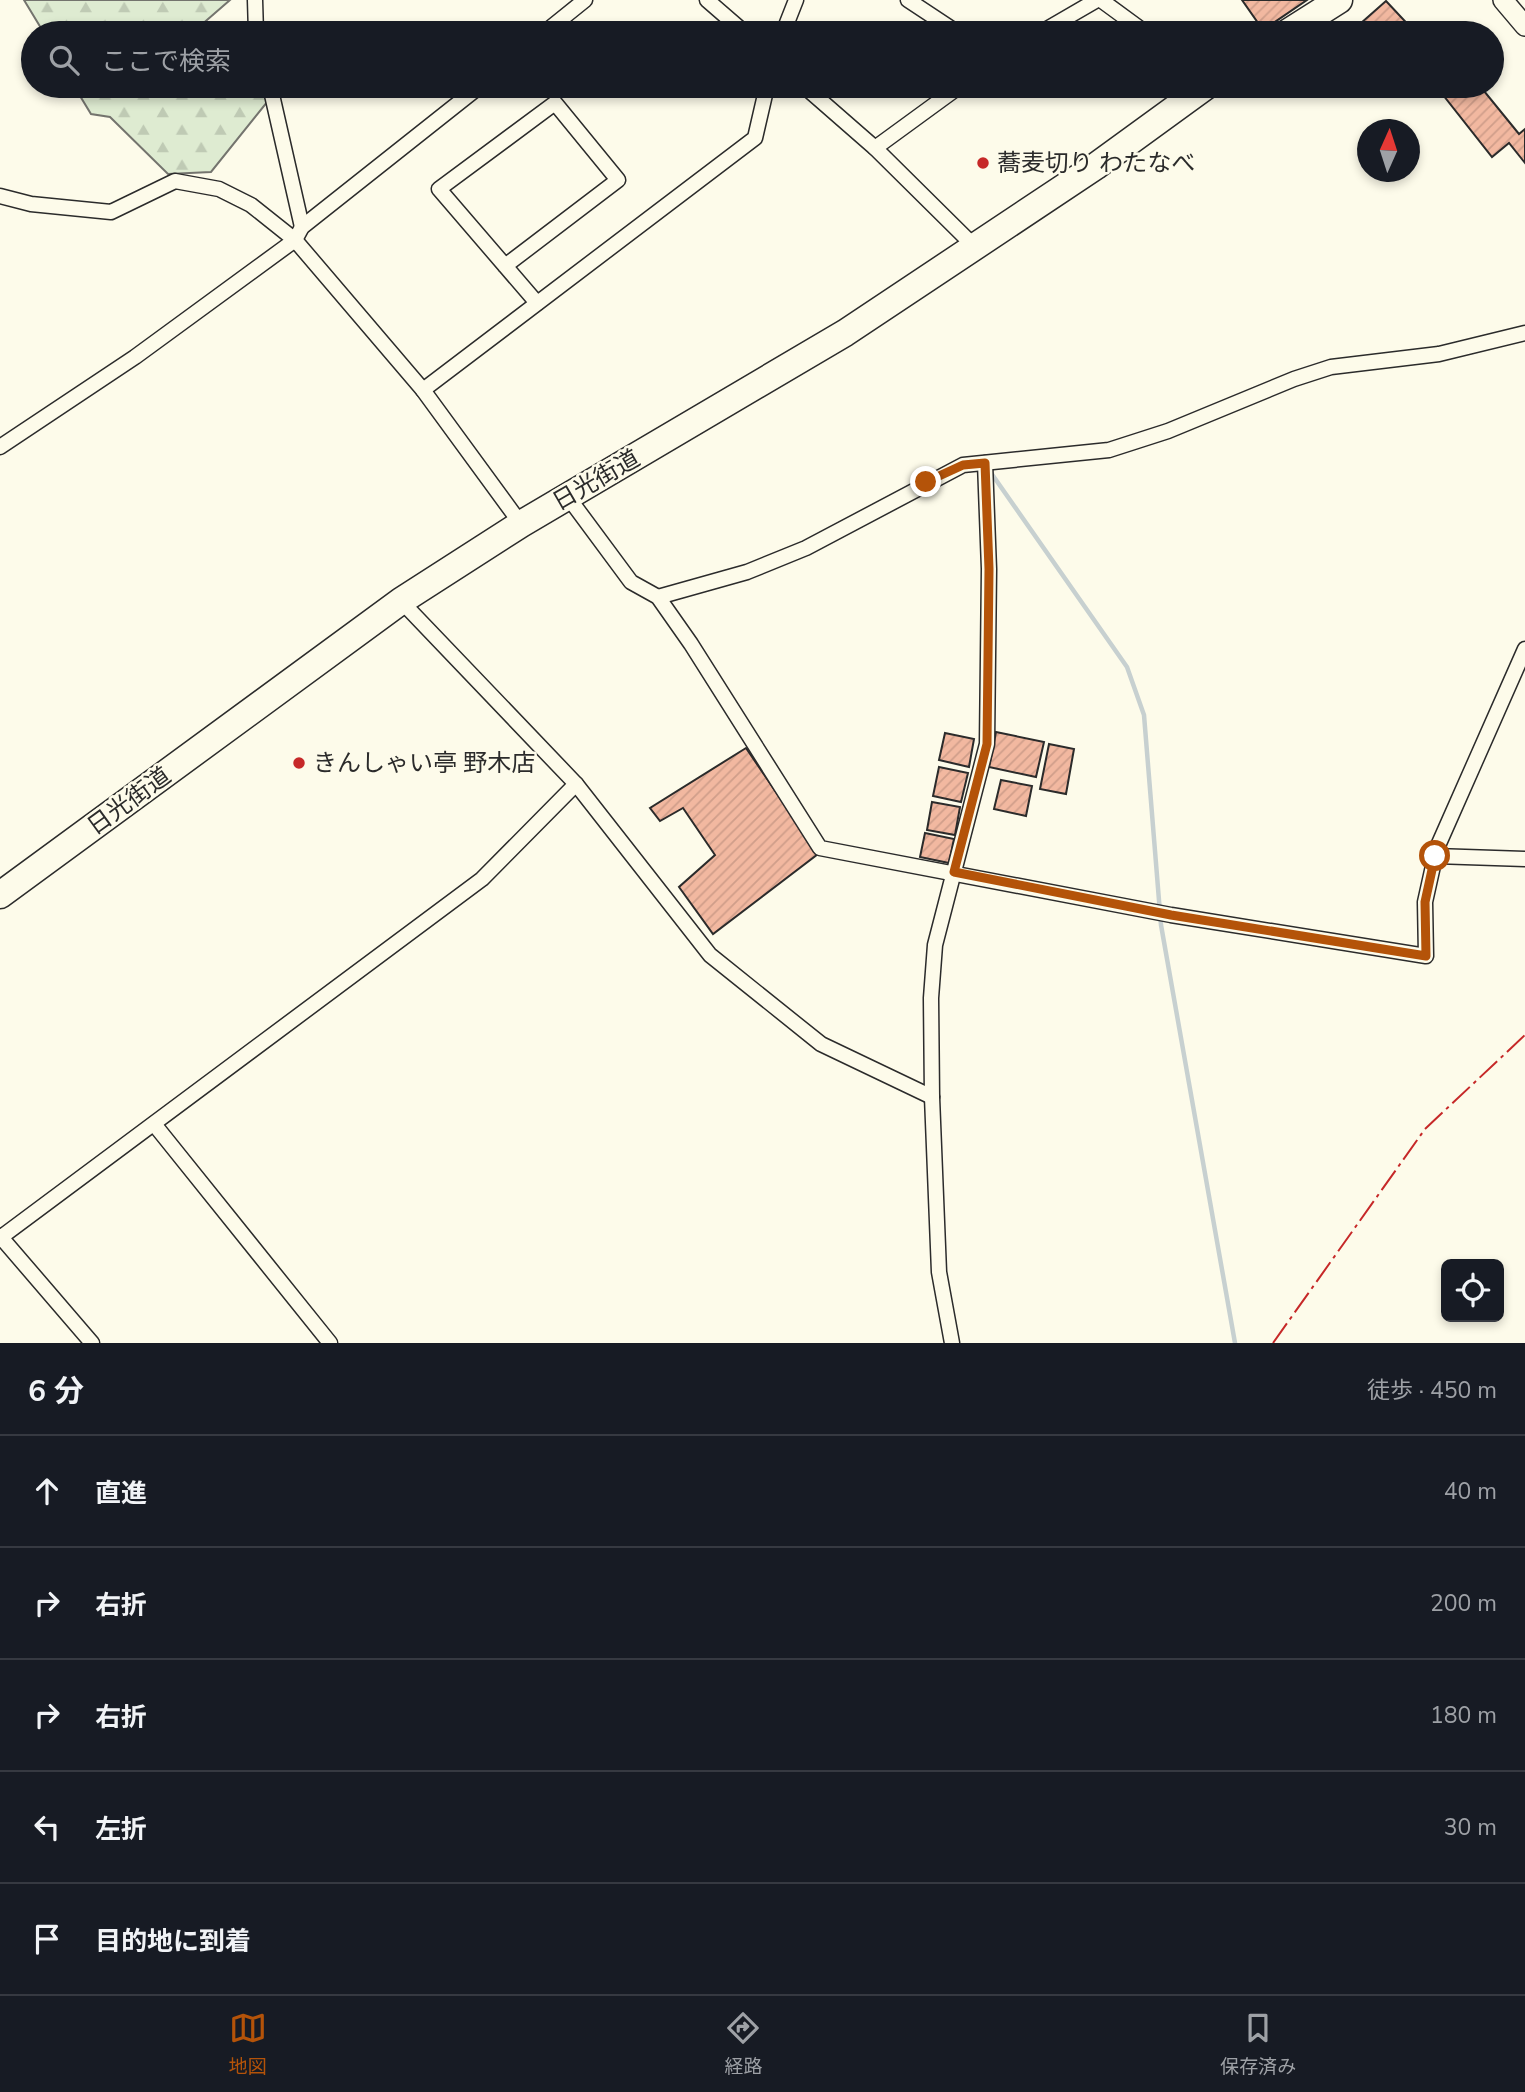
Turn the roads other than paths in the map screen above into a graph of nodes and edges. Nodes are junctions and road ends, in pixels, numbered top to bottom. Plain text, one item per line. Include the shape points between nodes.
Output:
1 (256, 0) edge
2 (586, 0) edge
3 (707, 0) edge
4 (796, 0) edge
5 (908, 0) edge
6 (1099, 0) edge
7 (1339, 0) edge
8 (1503, 0) edge
9 (256, 21) edge
10 (559, 21) edge
11 (731, 21) edge
12 (788, 21) edge
13 (940, 21) edge
14 (1061, 21) edge
15 (1129, 21) edge
16 (1306, 21) edge
17 (1525, 26) edge
18 (273, 98) edge
19 (465, 98) edge
20 (764, 98) edge
21 (818, 98) edge
22 (944, 98) edge
23 (1190, 98) edge
24 (875, 148) junction
25 (0, 196) edge
26 (302, 227) junction
27 (295, 240) junction
28 (974, 246) junction
29 (505, 266) junction
30 (537, 303) junction
31 (1525, 333) edge
32 (423, 390) junction
33 (0, 447) edge
34 (985, 463) junction
35 (568, 497) junction
36 (521, 524) junction
37 (658, 597) junction
38 (401, 601) junction
39 (1525, 649) edge
40 (576, 784) junction
41 (1435, 856) junction
42 (1525, 859) edge
43 (954, 872) junction
44 (0, 895) edge
45 (932, 1097) junction
46 (154, 1124) junction
47 (0, 1237) edge
48 (92, 1343) edge
49 (330, 1343) edge
50 (952, 1343) edge

1 - 9 street
2 - 10 street
3 - 11 street
4 - 12 street
5 - 13 street
6 - 14 street
6 - 15 street
7 - 16 highway
8 - 17 street
18 - 26 street
19 - 26 street
20 - 30 street via 755,138
21 - 24 street
22 - 24 street
23 - 28 highway, 日光街道
24 - 28 street
25 - 27 street via 111,212 175,181 219,189 251,205
26 - 27 street
27 - 32 street
27 - 33 street via 114,372
28 - 35 highway, 日光街道 via 845,333
29 - 29 street via 439,189 555,103 618,180
29 - 30 street
30 - 32 street
31 - 34 street via 1439,354 1331,367 1109,450
32 - 36 street
34 - 37 street via 963,465 806,548 747,572
34 - 43 street via 987,744
35 - 36 highway, 日光街道
35 - 37 street via 631,582
36 - 38 highway, 日光街道
37 - 43 street via 820,848
38 - 40 street
38 - 44 highway, 日光街道
39 - 41 street
40 - 45 street via 710,955 821,1044
40 - 46 street via 482,879
41 - 42 street
41 - 43 street via 1425,902 1426,956 1171,915
43 - 45 street via 935,945
45 - 50 street via 939,1272
46 - 47 street
46 - 49 street
47 - 48 street

